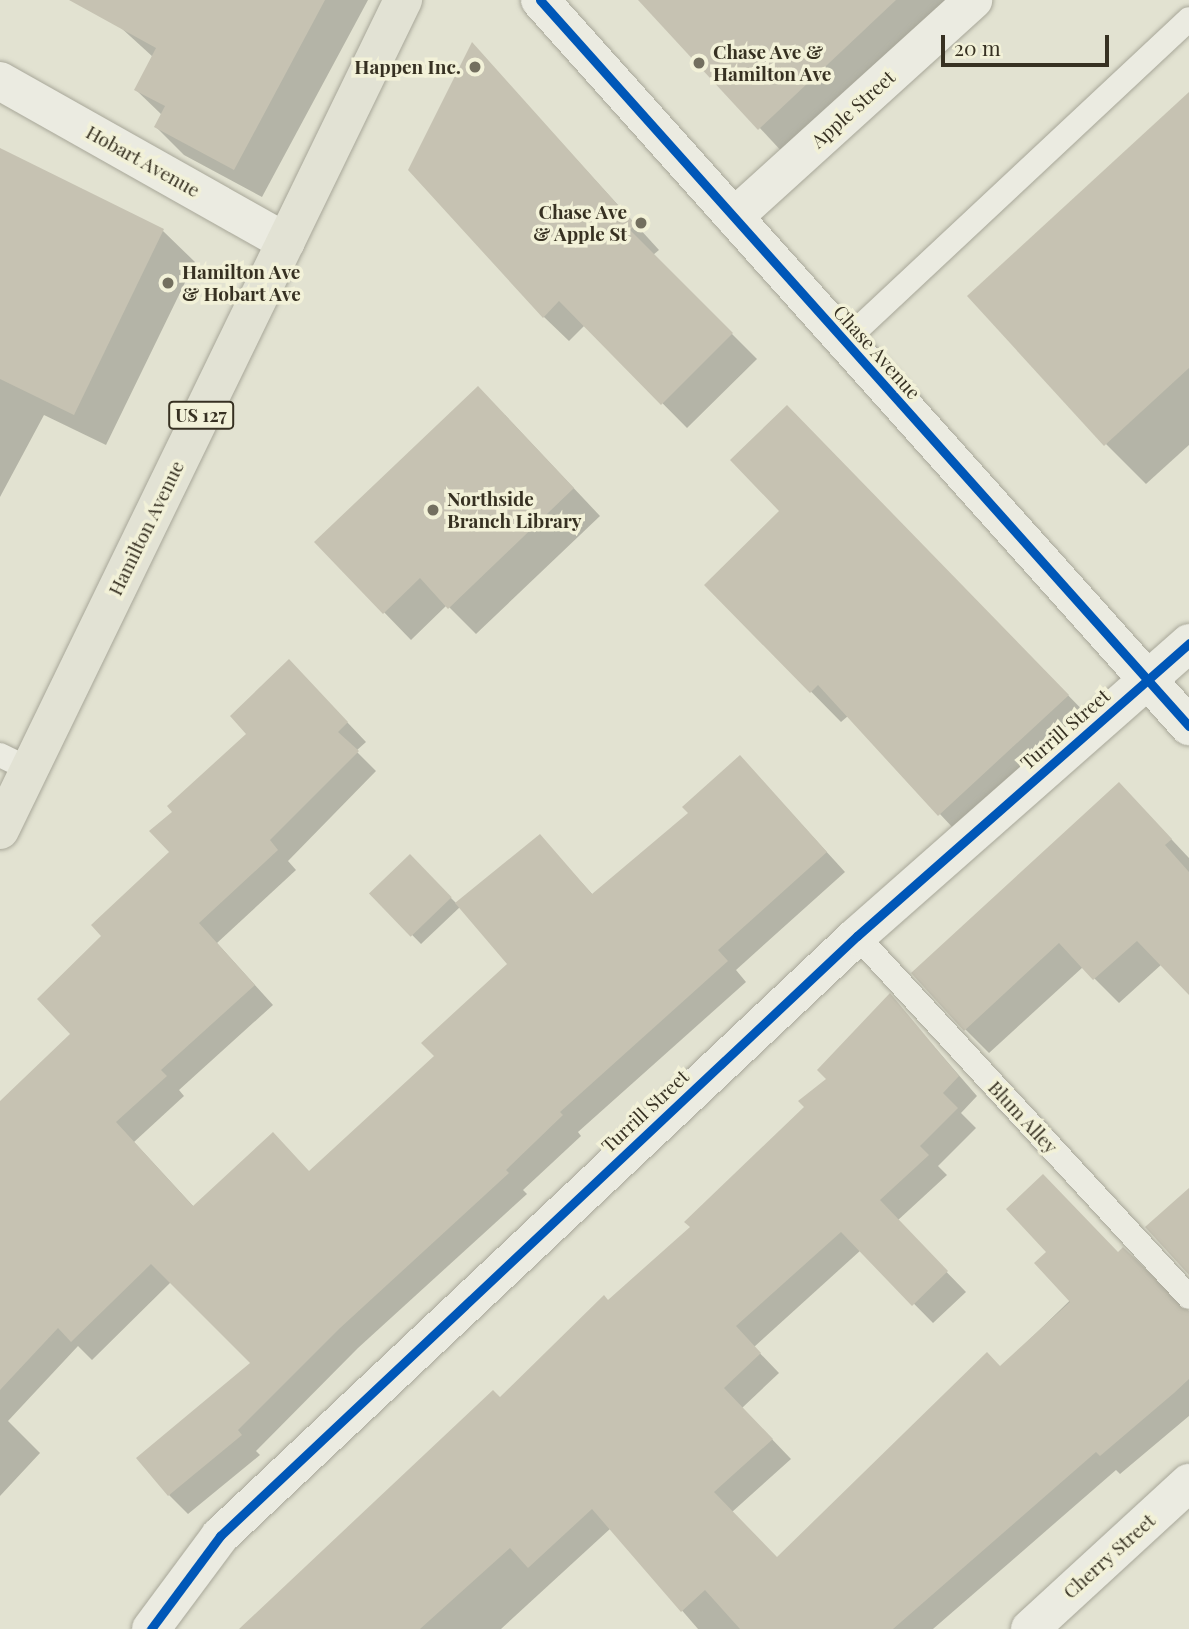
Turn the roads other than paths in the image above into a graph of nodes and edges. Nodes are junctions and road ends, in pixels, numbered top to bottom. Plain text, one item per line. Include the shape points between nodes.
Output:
1 (403, 0) edge
2 (540, 0) edge
3 (973, 0) edge
4 (1189, 19) edge
5 (0, 81) edge
6 (734, 218) junction
7 (286, 242) junction
8 (845, 341) junction
9 (1189, 643) edge
10 (1147, 681) junction
11 (1189, 726) edge
12 (15, 762) edge
13 (0, 830) edge
14 (857, 936) junction
15 (1189, 1297) edge
16 (1189, 1483) edge
17 (151, 1629) edge
18 (1030, 1629) edge

1 - 7 main road, Hamilton Avenue / US 127
2 - 6 street, Chase Avenue
3 - 6 street, Apple Street
4 - 8 lane
5 - 7 street, Hobart Avenue
6 - 8 street, Chase Avenue
7 - 12 main road, Hamilton Avenue / US 127
8 - 10 street, Chase Avenue
9 - 10 street, Turrill Street
10 - 11 street, Chase Avenue
10 - 14 street, Turrill Street
12 - 13 main road, Hamilton Avenue / US 127
14 - 15 lane, Blum Alley
14 - 17 street, Turrill Street via 220,1536
16 - 18 street, Cherry Street

